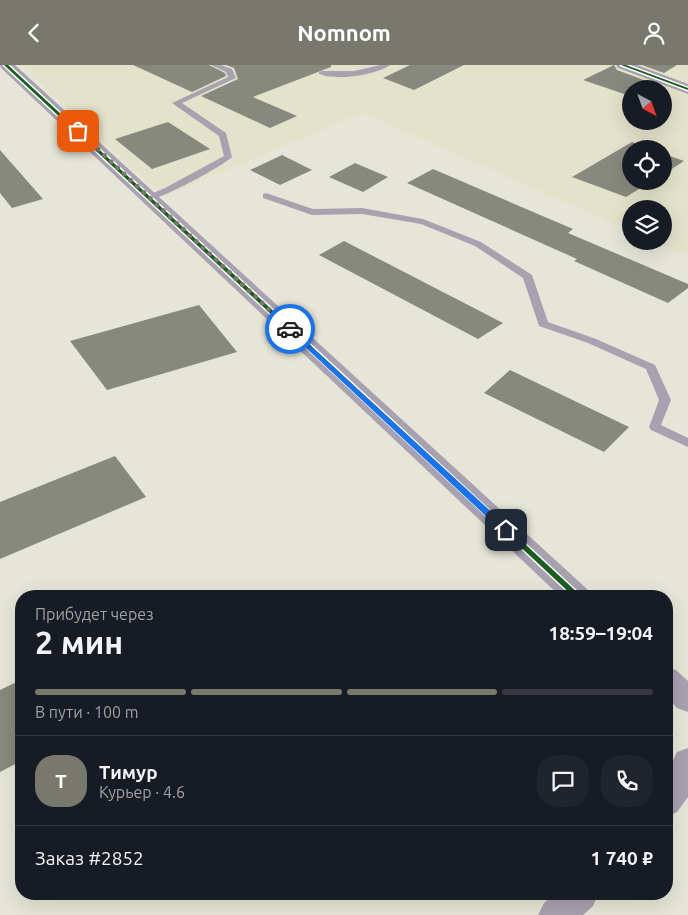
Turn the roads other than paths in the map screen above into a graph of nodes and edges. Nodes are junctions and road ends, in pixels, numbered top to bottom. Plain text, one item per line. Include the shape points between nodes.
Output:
1 (6, 65) edge
2 (215, 65) edge
3 (386, 65) edge
4 (623, 65) edge
5 (322, 73) dead end
6 (688, 89) edge
7 (266, 196) dead end
8 (149, 198) junction
9 (688, 443) edge
10 (572, 590) edge
11 (673, 685) edge
12 (688, 699) edge
13 (688, 762) edge
14 (673, 792) edge
15 (575, 900) edge
16 (556, 915) edge

1 - 8 street
2 - 8 lane via 229,71 232,77 176,103 223,135 228,157
3 - 5 lane via 373,71 344,75
4 - 6 street
7 - 9 lane via 312,211 362,211 423,222 478,244 528,277 543,324 651,367 665,400 655,427
8 - 10 street
11 - 12 street
13 - 14 street
15 - 16 street

